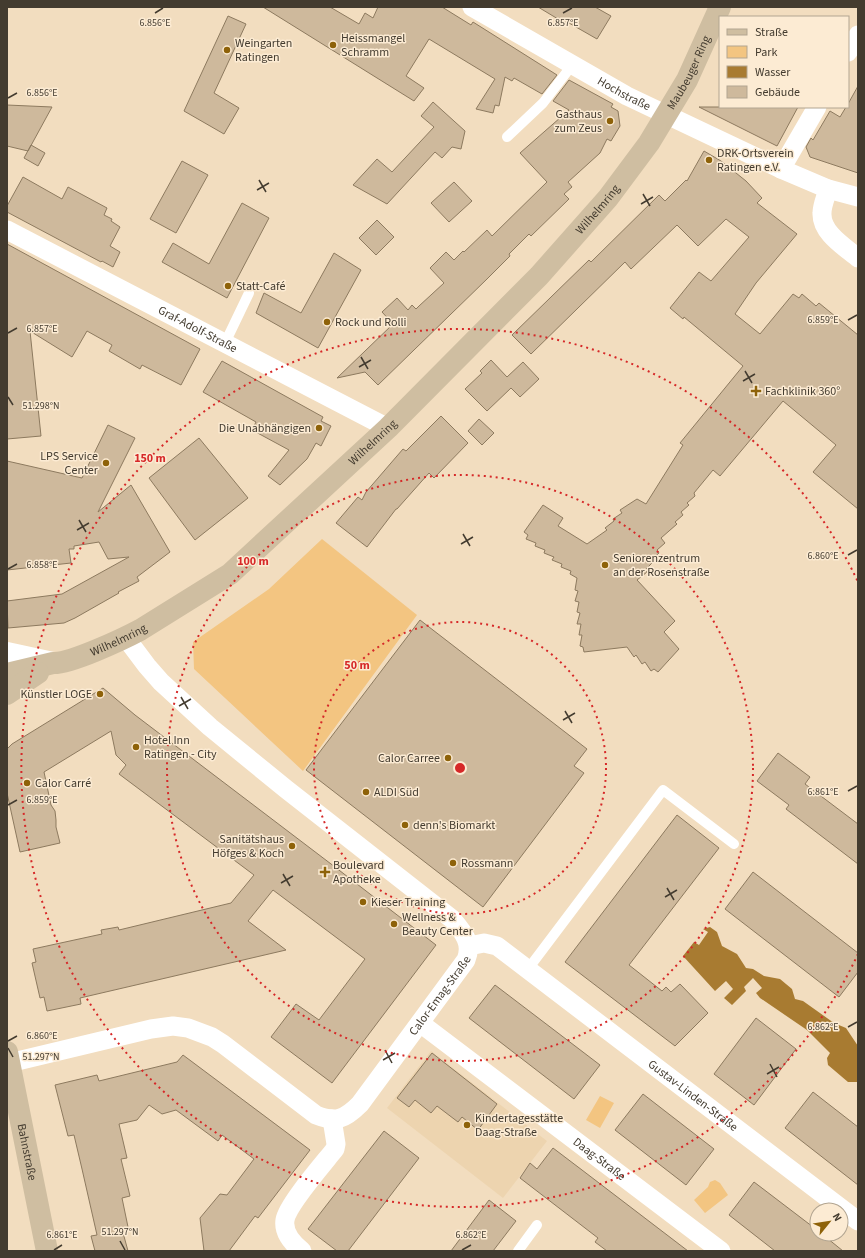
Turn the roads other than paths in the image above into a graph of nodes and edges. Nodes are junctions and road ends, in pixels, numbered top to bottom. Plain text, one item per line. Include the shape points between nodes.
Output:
1 (472, 7) edge
2 (720, 7) edge
3 (858, 35) edge
4 (849, 50) edge
5 (573, 64) junction
6 (816, 108) edge
7 (667, 115) junction
8 (508, 137) dead end
9 (781, 170) junction
10 (828, 189) junction
11 (858, 197) edge
12 (7, 230) edge
13 (858, 258) edge
14 (249, 293) dead end
15 (225, 343) junction
16 (388, 428) junction
17 (126, 638) junction
18 (7, 653) edge
19 (53, 663) junction
20 (7, 674) edge
21 (7, 694) edge
22 (734, 844) dead end
23 (469, 946) junction
24 (528, 969) junction
25 (420, 1023) junction
26 (8, 1058) edge
27 (332, 1120) junction
28 (858, 1221) edge
29 (537, 1225) dead end
30 (48, 1251) edge
31 (302, 1251) edge
32 (518, 1251) edge
33 (721, 1251) edge

1 - 5 street, Hochstraße
2 - 7 main road, Maubeuger Ring via 688,80
3 - 4 street
5 - 7 street, Hochstraße via 627,96
5 - 8 lane via 543,103
6 - 9 street
7 - 9 street, Hochstraße
7 - 16 main road, Wilhelmring via 608,198 540,276
9 - 10 street, Hochstraße
10 - 11 street, Hochstraße
10 - 13 street via 822,215 824,224 832,237
12 - 15 street, Graf-Adolf-Straße
14 - 15 lane
15 - 16 street, Graf-Adolf-Straße
16 - 17 main road, Wilhelmring via 230,574
17 - 19 main road, Wilhelmring
17 - 23 street, Calor-Emag-Straße via 161,682 210,727 286,790 452,919 467,938
18 - 19 street
19 - 20 main road, Wilhelmring
19 - 21 main road
22 - 24 lane via 663,790
23 - 24 street, Gustav-Linden-Straße via 484,943 497,946
23 - 25 street, Calor-Emag-Straße via 466,960
24 - 28 street, Gustav-Linden-Straße
25 - 27 street, Calor-Emag-Straße via 360,1104 347,1116
25 - 33 street, Daag-Straße
26 - 27 street via 151,1029 173,1026 188,1028 202,1032 224,1044 316,1115
26 - 30 main road, Bahnstraße
27 - 31 street via 335,1149 290,1207 285,1219 290,1239
29 - 32 lane

